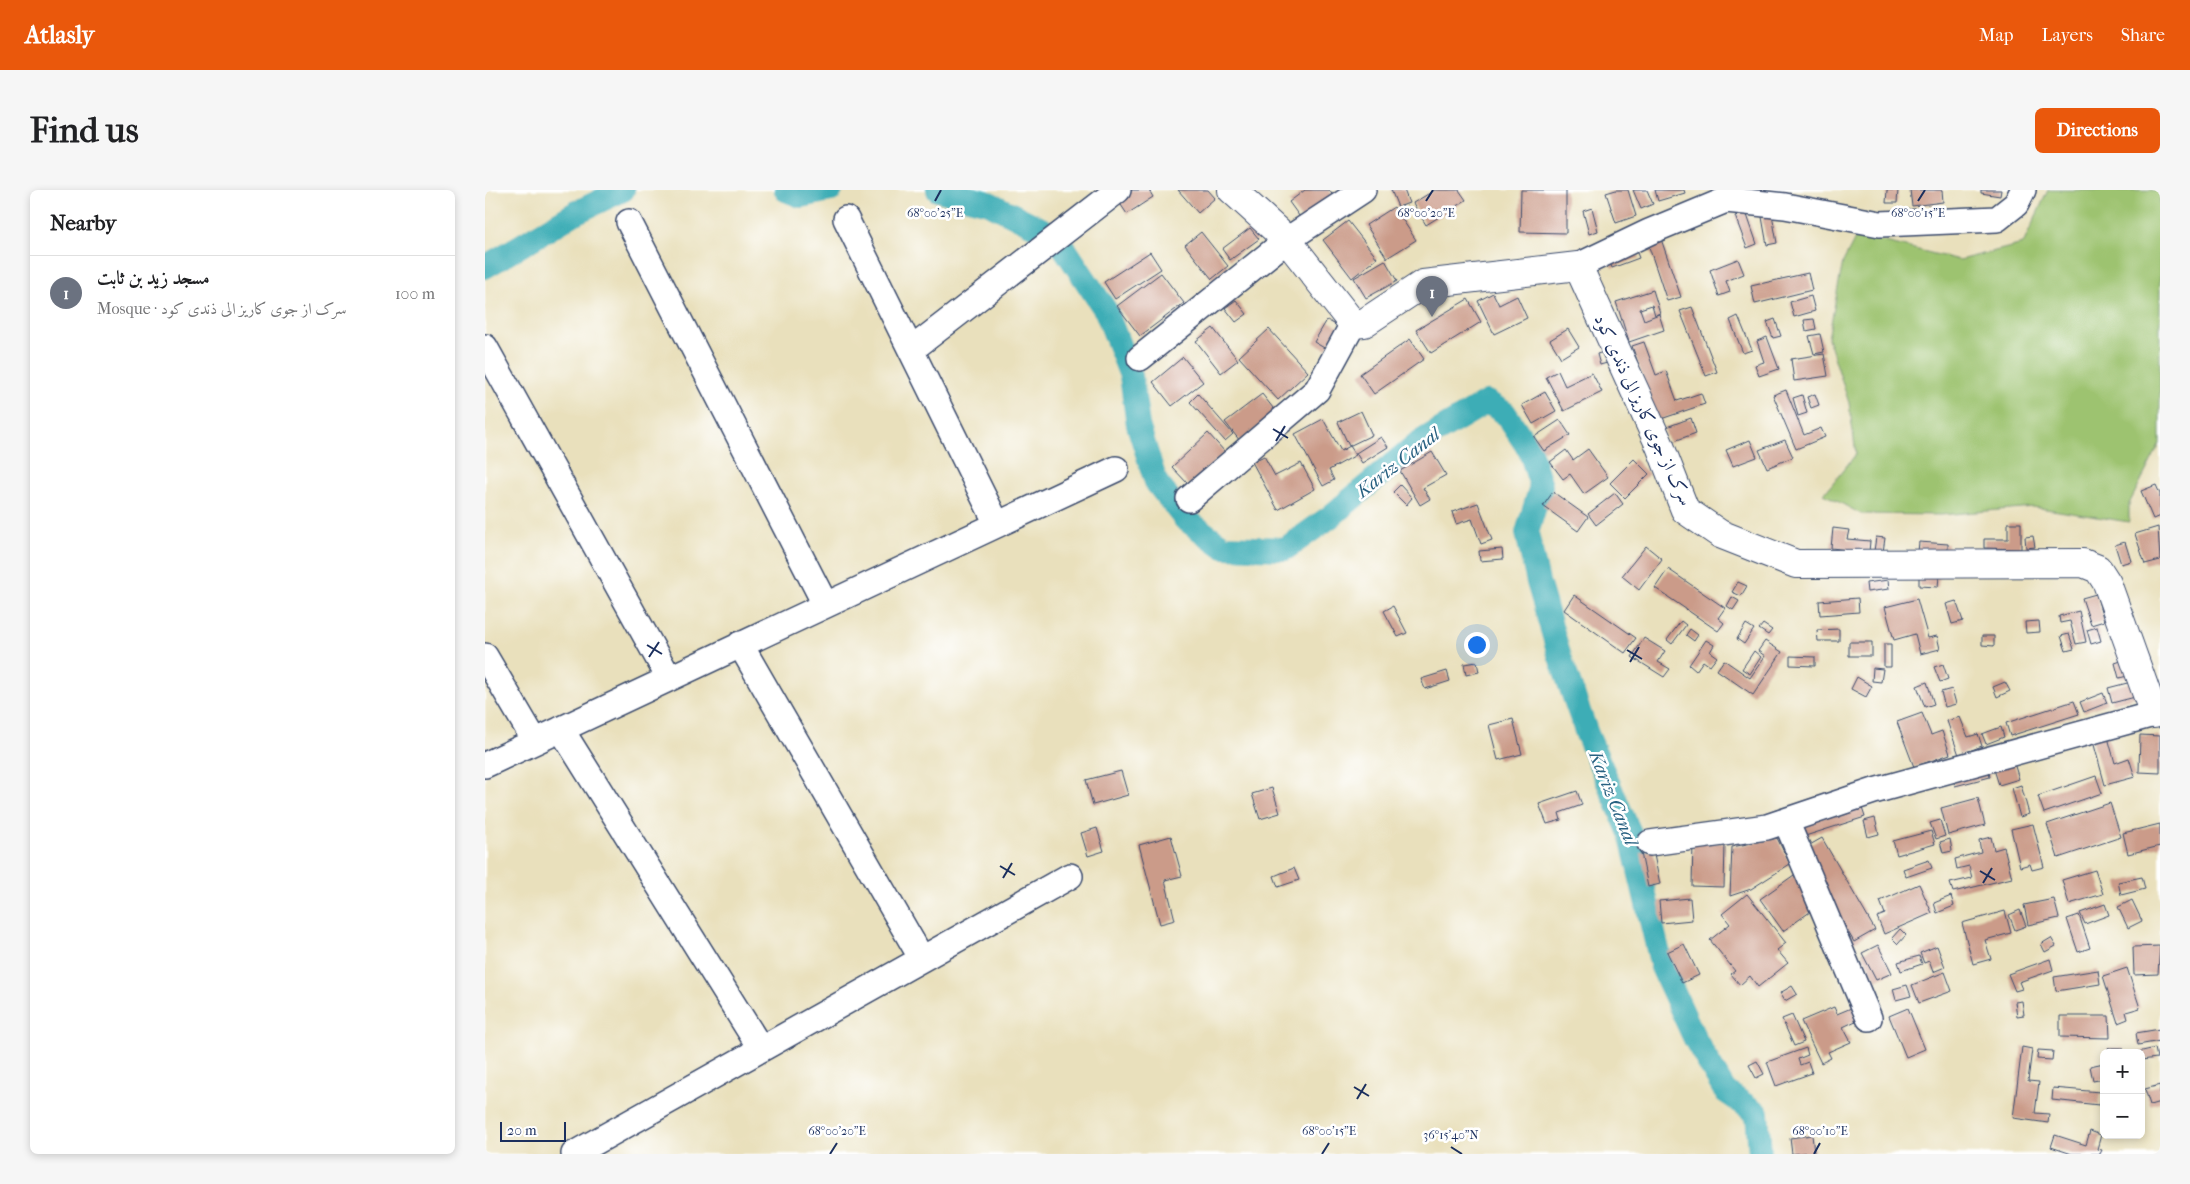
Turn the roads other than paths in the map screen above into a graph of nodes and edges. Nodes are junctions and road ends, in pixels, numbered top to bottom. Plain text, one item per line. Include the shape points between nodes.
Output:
1 (1118, 190) edge
2 (1233, 190) edge
3 (1363, 190) edge
4 (2023, 190) edge
5 (846, 220) dead end
6 (629, 222) dead end
7 (1287, 240) junction
8 (1578, 266) junction
9 (1353, 324) junction
10 (485, 348) edge
11 (911, 350) junction
12 (1140, 358) dead end
13 (1116, 469) dead end
14 (1189, 499) dead end
15 (997, 524) junction
16 (825, 604) junction
17 (740, 644) junction
18 (485, 656) edge
19 (669, 678) junction
20 (2157, 713) edge
21 (561, 729) junction
22 (535, 741) junction
23 (485, 765) edge
24 (1786, 821) junction
25 (1651, 842) dead end
26 (1069, 876) dead end
27 (922, 959) junction
28 (1869, 1018) dead end
29 (761, 1049) junction
30 (574, 1154) edge

1 - 11 street
2 - 7 street
3 - 7 street
4 - 8 street via 2016,204 1997,219 1880,224 1785,206 1726,200
5 - 11 street
6 - 16 street
7 - 9 street
7 - 12 street
8 - 9 street via 1423,284 1365,323
8 - 20 street, سرک از جوی کاریز الی ذندی کود via 1660,446 1685,510 1720,534 1797,564 2083,563 2098,569 2107,583
9 - 14 street via 1317,390
10 - 19 street
11 - 15 street
13 - 15 street
15 - 16 street
16 - 17 street
17 - 19 street
17 - 27 street
18 - 22 street
19 - 21 street
20 - 24 street via 1874,791
21 - 22 street
21 - 29 street
22 - 23 street
24 - 25 street via 1767,827
24 - 28 street
26 - 27 street
27 - 29 street
29 - 30 street

